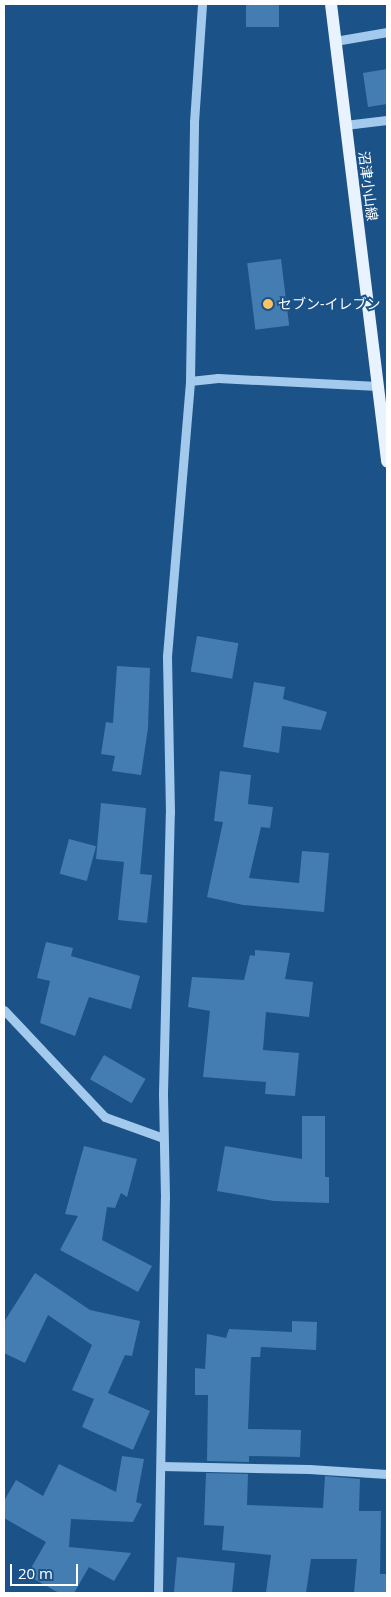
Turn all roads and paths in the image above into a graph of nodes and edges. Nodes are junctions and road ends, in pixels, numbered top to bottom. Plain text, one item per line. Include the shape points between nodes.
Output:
1 (202, 4) edge
2 (331, 4) edge
3 (387, 32) edge
4 (335, 41) junction
5 (387, 120) edge
6 (345, 125) junction
7 (190, 381) junction
8 (378, 386) junction
9 (387, 462) edge
10 (4, 1010) edge
11 (163, 1138) junction
12 (161, 1466) junction
13 (387, 1474) edge
14 (158, 1593) edge

1 - 7 street via 194,122
2 - 4 main road, 沼津小山線
3 - 4 street
4 - 6 main road, 沼津小山線
5 - 6 street
6 - 8 main road, 沼津小山線
7 - 8 street via 218,378
7 - 11 street via 167,656 170,813
8 - 9 main road, 沼津小山線
10 - 11 street via 105,1117
11 - 12 street via 166,1160
12 - 13 street
12 - 14 street

